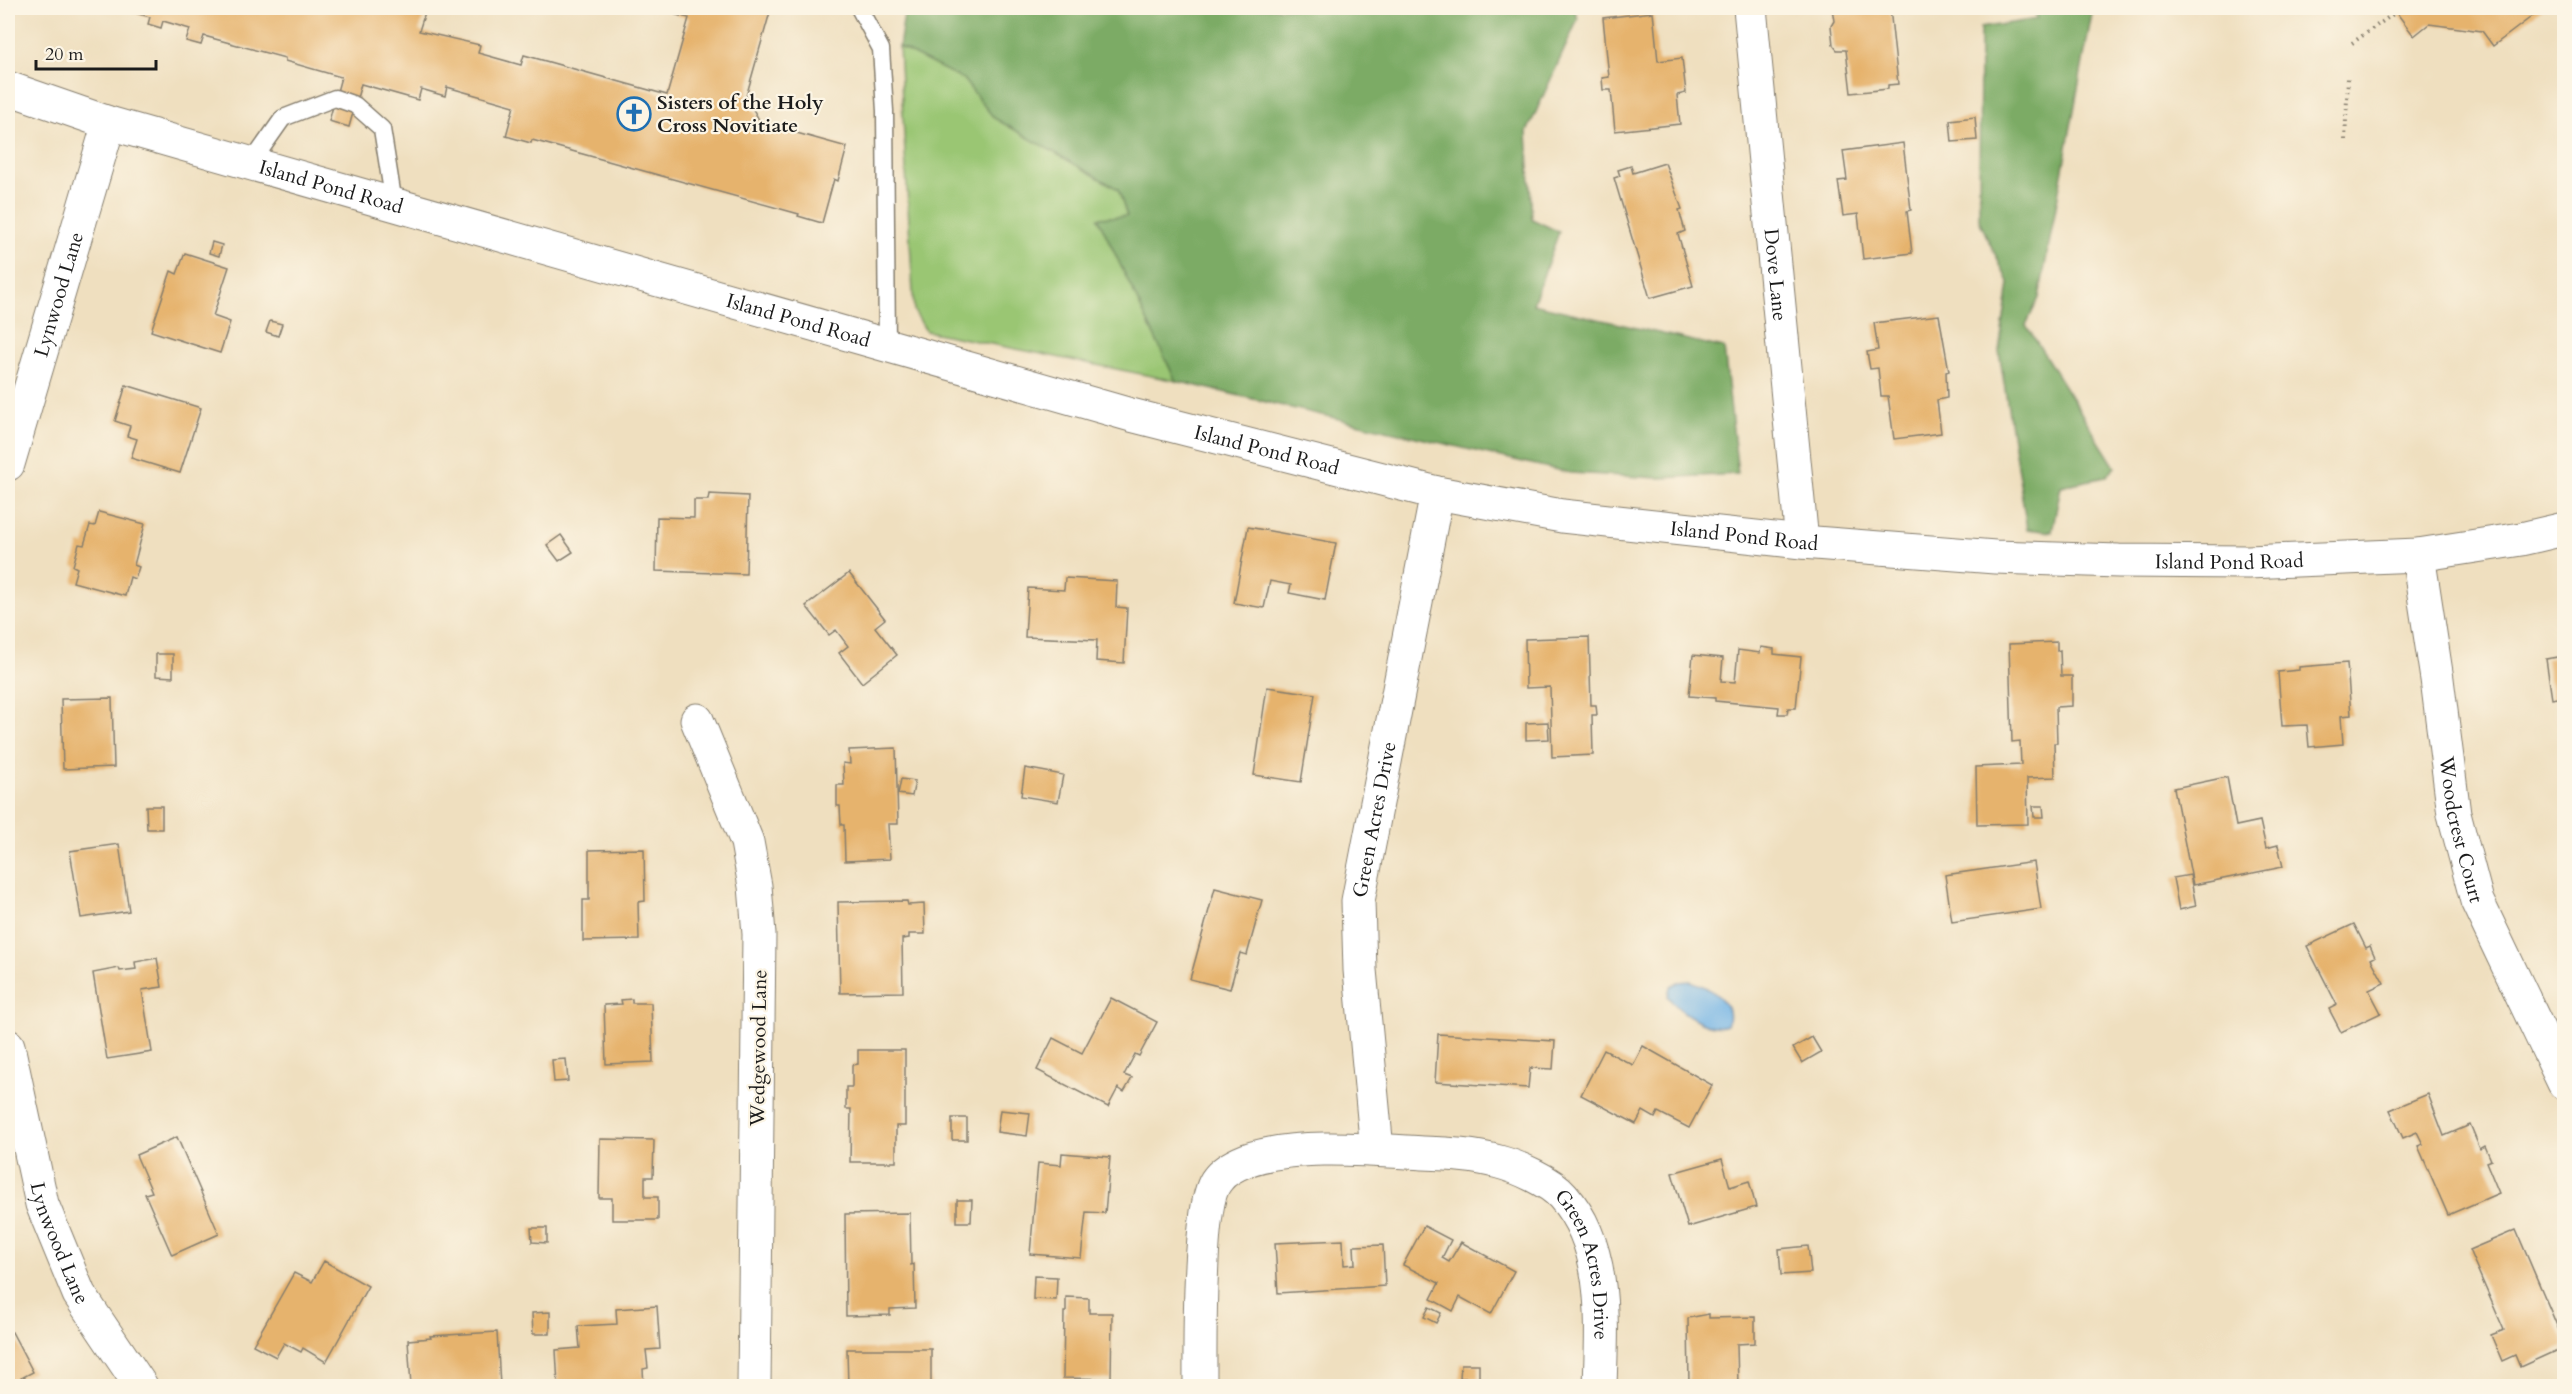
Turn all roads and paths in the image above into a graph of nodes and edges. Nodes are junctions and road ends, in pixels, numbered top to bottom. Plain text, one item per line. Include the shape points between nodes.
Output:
1 (859, 8) edge
2 (1750, 8) edge
3 (2396, 12) dead end
4 (2352, 43) dead end
5 (2348, 78) dead end
6 (8, 88) edge
7 (109, 123) junction
8 (2345, 140) dead end
9 (252, 162) junction
10 (394, 204) junction
11 (887, 347) junction
12 (8, 464) edge
13 (1437, 493) junction
14 (2565, 529) edge
15 (1802, 542) junction
16 (2418, 555) junction
17 (697, 720) dead end
18 (8, 1046) edge
19 (2565, 1083) edge
20 (1377, 1150) junction
21 (141, 1386) edge
22 (753, 1386) edge
23 (1200, 1386) edge
24 (1600, 1386) edge

1 - 11 lane via 880,49 881,59
2 - 15 street, Dove Lane
3 - 4 path
5 - 8 path
6 - 7 street, Island Pond Road
7 - 9 street, Island Pond Road
7 - 12 street, Lynwood Lane
9 - 10 street, Island Pond Road
9 - 10 lane via 284,118 335,98 355,105 382,129
10 - 11 street, Island Pond Road
11 - 13 street, Island Pond Road via 1131,415
13 - 15 street, Island Pond Road via 1562,516
13 - 20 street, Green Acres Drive via 1358,901 1360,970
14 - 16 street, Island Pond Road
15 - 16 street, Island Pond Road via 2120,561 2248,562
16 - 19 street, Woodcrest Court via 2454,814 2477,901
17 - 22 street, Wedgewood Lane via 747,842 755,886 759,934
18 - 21 street, Lynwood Lane via 42,1204 79,1294
20 - 23 street, Green Acres Drive via 1304,1150 1266,1156 1246,1160 1216,1180 1208,1199 1201,1283
20 - 24 street, Green Acres Drive via 1500,1162 1526,1172 1561,1194 1577,1214 1600,1279

